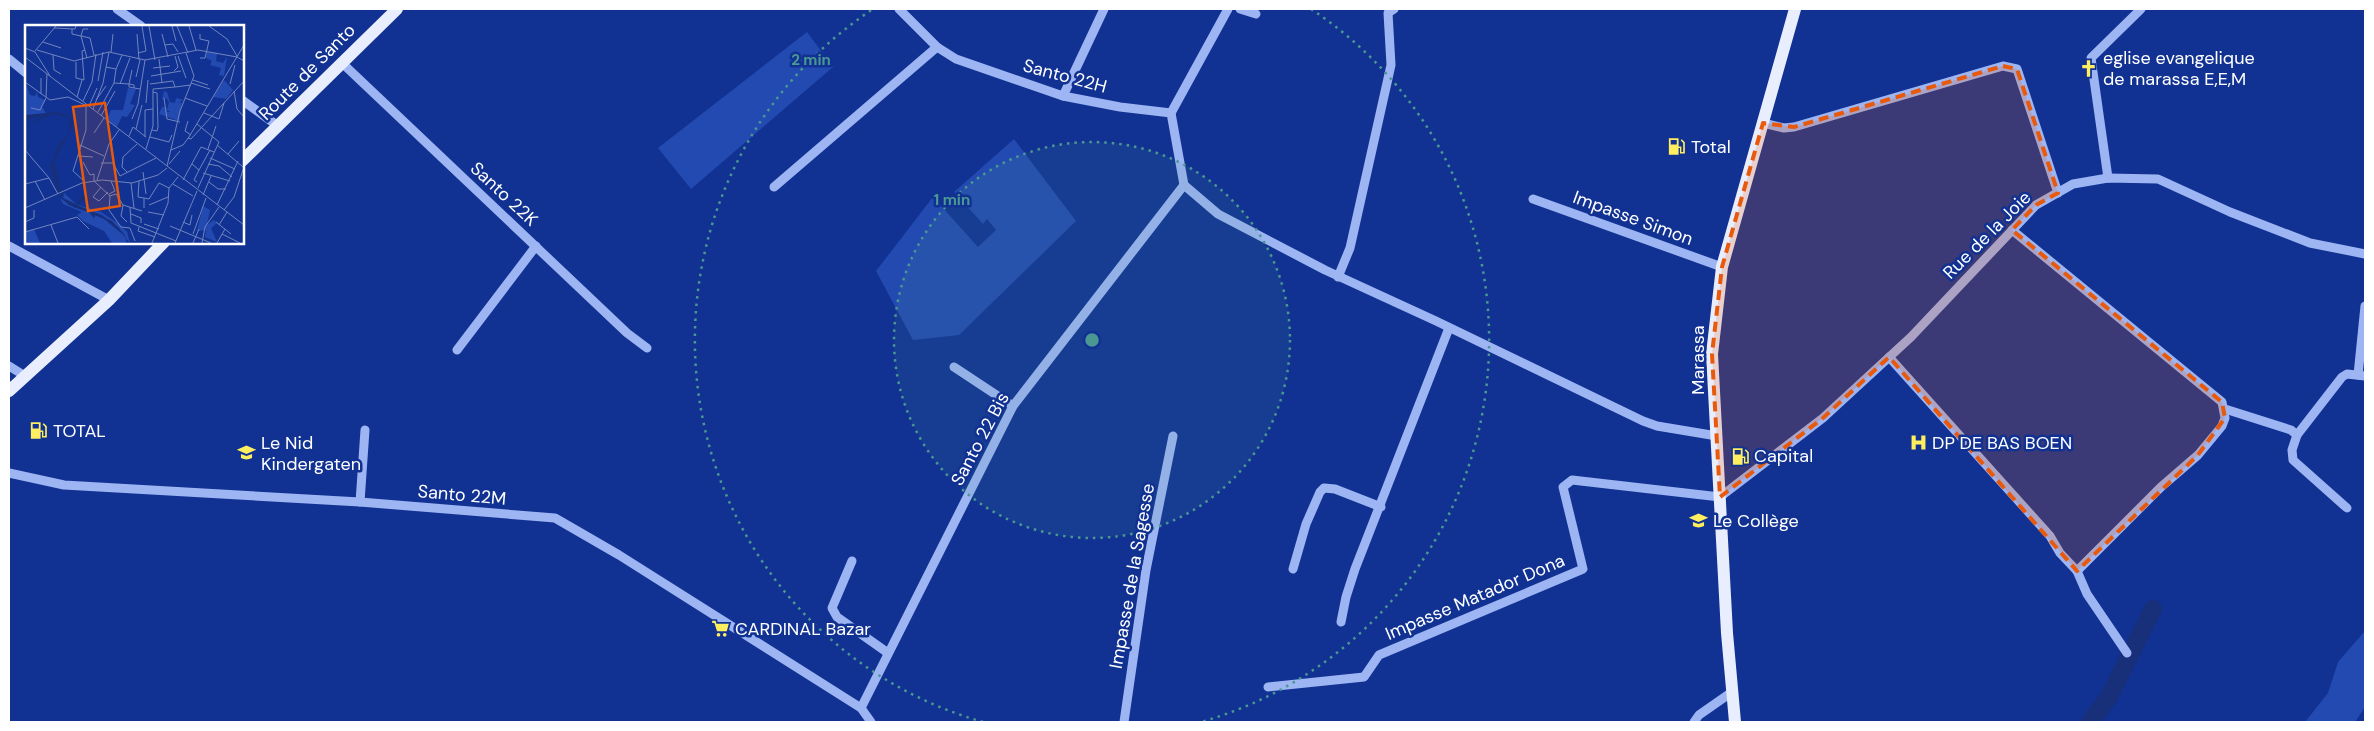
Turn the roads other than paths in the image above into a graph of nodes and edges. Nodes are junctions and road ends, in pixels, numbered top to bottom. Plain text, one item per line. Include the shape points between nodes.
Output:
1 (117, 9) edge
2 (396, 9) edge
3 (899, 9) edge
4 (1104, 9) edge
5 (1228, 9) edge
6 (1240, 9) edge
7 (1394, 9) edge
8 (1795, 9) edge
9 (2141, 9) edge
10 (1256, 14) dead end
11 (140, 25) edge
12 (937, 47) junction
13 (9, 59) edge
14 (341, 62) junction
15 (25, 72) edge
16 (1063, 96) junction
17 (244, 101) edge
18 (1171, 113) junction
19 (1763, 123) junction
20 (278, 126) junction
21 (244, 159) edge
22 (2108, 178) junction
23 (1184, 185) junction
24 (774, 187) dead end
25 (2058, 193) junction
26 (1532, 199) dead end
27 (2012, 230) junction
28 (162, 244) edge
29 (9, 246) edge
30 (536, 246) junction
31 (2365, 254) edge
32 (1722, 267) junction
33 (1338, 277) junction
34 (109, 300) junction
35 (2365, 306) edge
36 (1449, 328) junction
37 (647, 348) dead end
38 (457, 350) dead end
39 (1889, 357) junction
40 (9, 366) edge
41 (954, 367) dead end
42 (2362, 375) edge
43 (25, 376) junction
44 (9, 391) edge
45 (1013, 406) junction
46 (2225, 409) junction
47 (365, 430) dead end
48 (2298, 435) junction
49 (1173, 436) dead end
50 (1717, 436) junction
51 (9, 473) edge
52 (1720, 497) junction
53 (360, 502) junction
54 (1380, 507) junction
55 (2347, 508) dead end
56 (852, 562) dead end
57 (1293, 569) dead end
58 (2077, 571) junction
59 (1340, 622) dead end
60 (888, 653) junction
61 (2127, 653) dead end
62 (1268, 687) dead end
63 (1732, 692) junction
64 (861, 708) junction
65 (871, 722) edge
66 (1124, 722) edge
67 (1694, 722) edge
68 (1735, 722) edge

1 - 11 street
2 - 14 main road, Route de Santo
3 - 12 street, Santo 22H
4 - 16 street
5 - 18 street
6 - 10 street
7 - 33 street via 1388,14 1391,65 1350,248
8 - 19 main road, Marassa
9 - 22 street via 2091,58
12 - 16 street, Santo 22H via 956,59
12 - 24 street
13 - 15 street
14 - 20 main road, Route de Santo
14 - 30 street, Santo 22K
16 - 18 street, Santo 22H
17 - 20 street
18 - 23 street
19 - 25 street via 1784,128 1794,126 2003,66 2013,67 2018,69
19 - 32 main road, Marassa
20 - 21 main road, Route de Santo
22 - 25 street, Rue de la Joie via 2073,184
22 - 31 street, Rue de la Joie via 2158,179 2310,243
23 - 33 street via 1218,214
23 - 45 street, Santo 22 Bis
25 - 27 street, Rue de la Joie via 2036,204
26 - 32 street, Impasse Simon
27 - 39 street, Rue de la Joie
27 - 46 street via 2222,402
28 - 34 main road
29 - 34 street
30 - 37 street, Santo 22K
30 - 38 street
32 - 50 main road, Marassa via 1712,354
33 - 36 street
34 - 43 main road
35 - 42 street
36 - 50 street via 1642,421
36 - 54 street
39 - 52 street, Rue de la Joie via 1823,418
39 - 58 street via 2050,536
40 - 43 street
41 - 45 street
42 - 48 street via 2342,376
43 - 44 main road
45 - 60 street, Santo 22 Bis
46 - 48 street
46 - 58 street via 2222,426 2198,455 2161,487
47 - 53 street
48 - 55 street via 2292,450 2293,460
49 - 66 street, Impasse de la Sagesse via 1146,570
50 - 52 main road, Marassa
51 - 53 street, Santo 22M via 64,485
52 - 62 street, Impasse Matador Dona via 1572,480 1563,487 1583,569 1379,655 1364,677
52 - 63 main road, Marassa
53 - 64 street, Santo 22M via 555,518
54 - 57 street via 1335,489 1324,488 1306,524
54 - 59 street via 1355,569
56 - 60 street via 832,608 837,617
58 - 61 street via 2087,594
60 - 64 street, Santo 22 Bis
63 - 67 street
63 - 68 main road, Marassa
64 - 65 street

